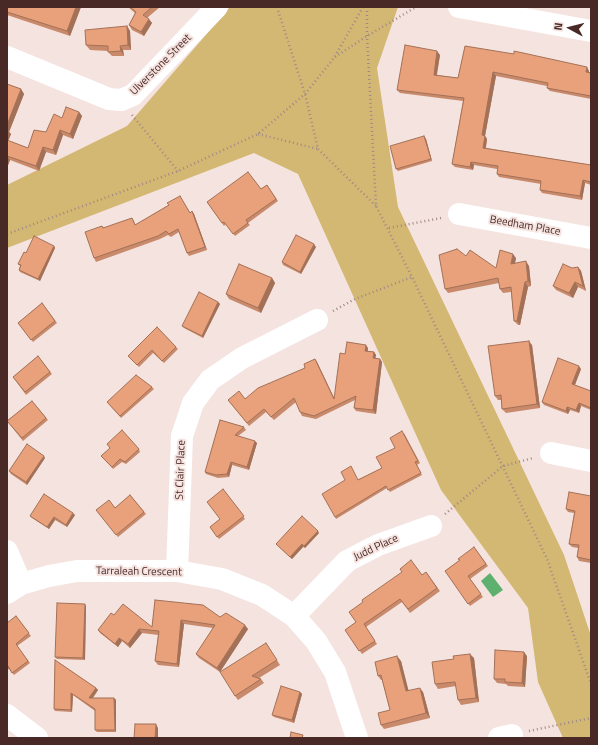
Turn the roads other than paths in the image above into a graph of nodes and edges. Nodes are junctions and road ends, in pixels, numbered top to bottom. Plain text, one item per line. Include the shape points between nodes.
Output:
1 (217, 7) edge
2 (460, 7) edge
3 (591, 31) edge
4 (7, 57) edge
5 (459, 214) road end
6 (591, 238) edge
7 (317, 320) road end
8 (551, 453) road end
9 (591, 461) edge
10 (431, 526) road end
11 (7, 551) edge
12 (178, 570) junction
13 (14, 588) edge
14 (294, 616) junction
15 (7, 714) edge
16 (37, 738) edge
17 (357, 738) edge

1 - 4 street, Ulverstone Street via 133,96 121,100 109,99
2 - 3 street
5 - 6 street, Beedham Place
7 - 12 street, St Clair Place via 242,358 210,380 193,403 182,436
8 - 9 street
10 - 14 street, Judd Place via 378,545 347,561
11 - 13 street
12 - 13 street, Tarraleah Crescent via 77,571 49,576
12 - 14 street, Tarraleah Crescent via 222,579 262,595
14 - 17 street, Tarraleah Crescent via 316,640 335,672
15 - 16 street

